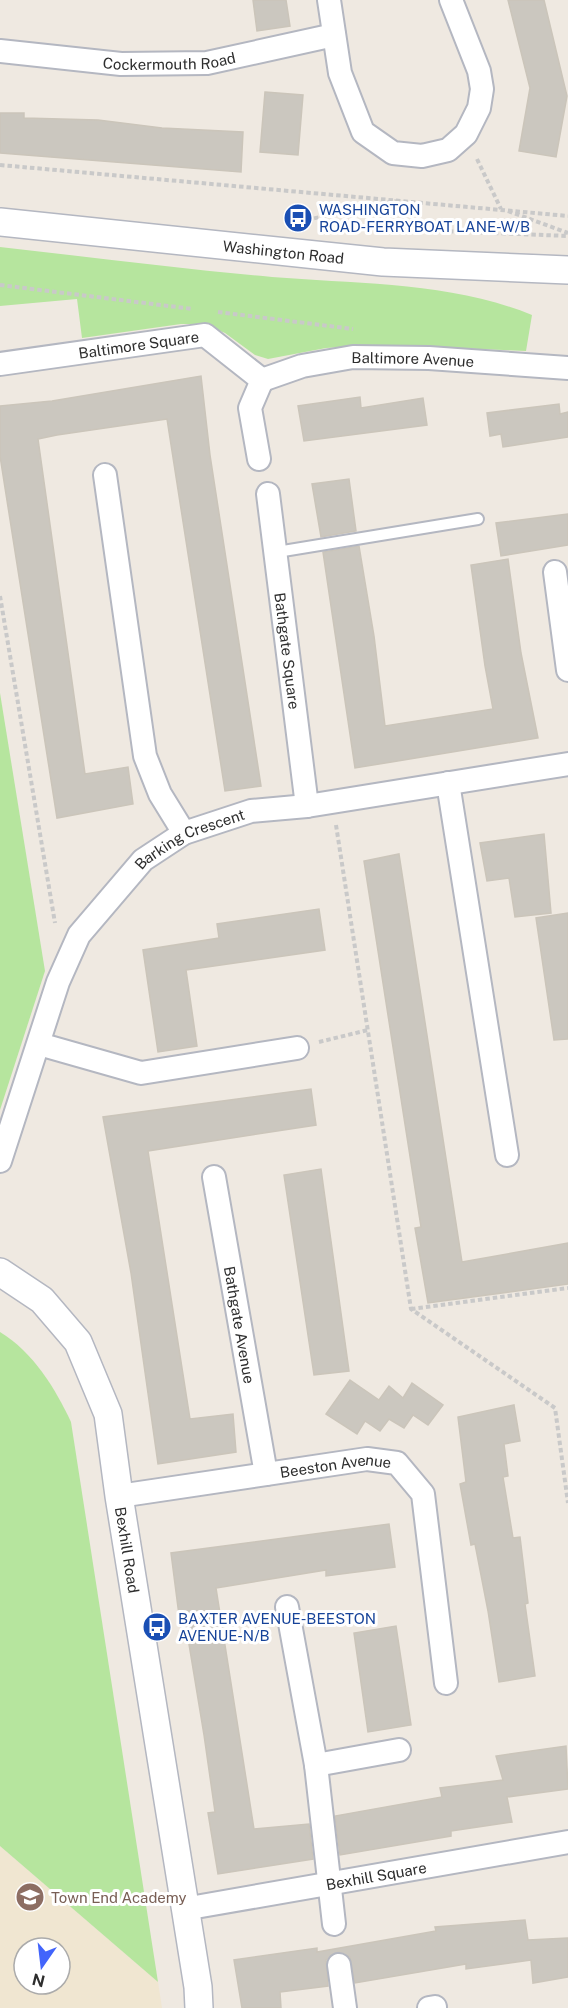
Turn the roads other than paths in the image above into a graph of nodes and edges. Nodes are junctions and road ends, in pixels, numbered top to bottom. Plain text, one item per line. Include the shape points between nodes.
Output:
1 (329, 0) edge
2 (451, 0) edge
3 (334, 35) junction
4 (0, 51) edge
5 (0, 222) edge
6 (568, 270) edge
7 (0, 364) edge
8 (568, 368) edge
9 (262, 380) junction
10 (259, 459) dead end
11 (105, 475) dead end
12 (268, 494) dead end
13 (478, 519) dead end
14 (277, 552) junction
15 (555, 572) dead end
16 (568, 670) edge
17 (568, 764) edge
18 (448, 783) junction
19 (307, 806) junction
20 (184, 833) junction
21 (39, 1044) junction
22 (297, 1048) road end
23 (507, 1155) dead end
24 (0, 1161) edge
25 (214, 1177) dead end
26 (0, 1272) edge
27 (266, 1474) junction
28 (119, 1496) junction
29 (287, 1607) dead end
30 (446, 1683) dead end
31 (399, 1750) dead end
32 (315, 1765) junction
33 (568, 1842) edge
34 (329, 1883) junction
35 (184, 1909) junction
36 (334, 1924) dead end
37 (339, 1965) dead end
38 (199, 2008) edge
39 (345, 2008) edge

1 - 3 street
2 - 3 street via 479,70 482,89 479,108 465,134 448,150 422,156 393,153 363,132 340,73
3 - 4 street, Cockermouth Road via 207,63 121,64
5 - 6 street, Washington Road via 383,262
7 - 9 street, Baltimore Square via 205,335
8 - 9 street, Baltimore Avenue via 353,357 302,366
9 - 10 street via 250,408
11 - 20 street via 145,756 160,794
12 - 14 street, Bathgate Square
13 - 14 lane
14 - 19 street, Bathgate Square
15 - 16 street
17 - 18 street, Barking Crescent
18 - 19 street, Barking Crescent
18 - 23 street
19 - 20 street, Barking Crescent via 250,811
20 - 21 street, Barking Crescent via 143,860 79,936 62,972
21 - 22 street via 141,1073
21 - 24 street, Barking Crescent
25 - 27 street, Bathgate Avenue
26 - 28 street, Bexhill Road via 42,1300 78,1342 108,1414
27 - 28 street, Beeston Avenue
27 - 30 street, Beeston Avenue via 367,1459 397,1463 423,1494
28 - 35 street, Bexhill Road
29 - 32 street
31 - 32 street
32 - 34 street
33 - 34 street, Bexhill Square
34 - 35 street, Bexhill Square
34 - 36 street
35 - 38 street, Bexhill Road
37 - 39 street

